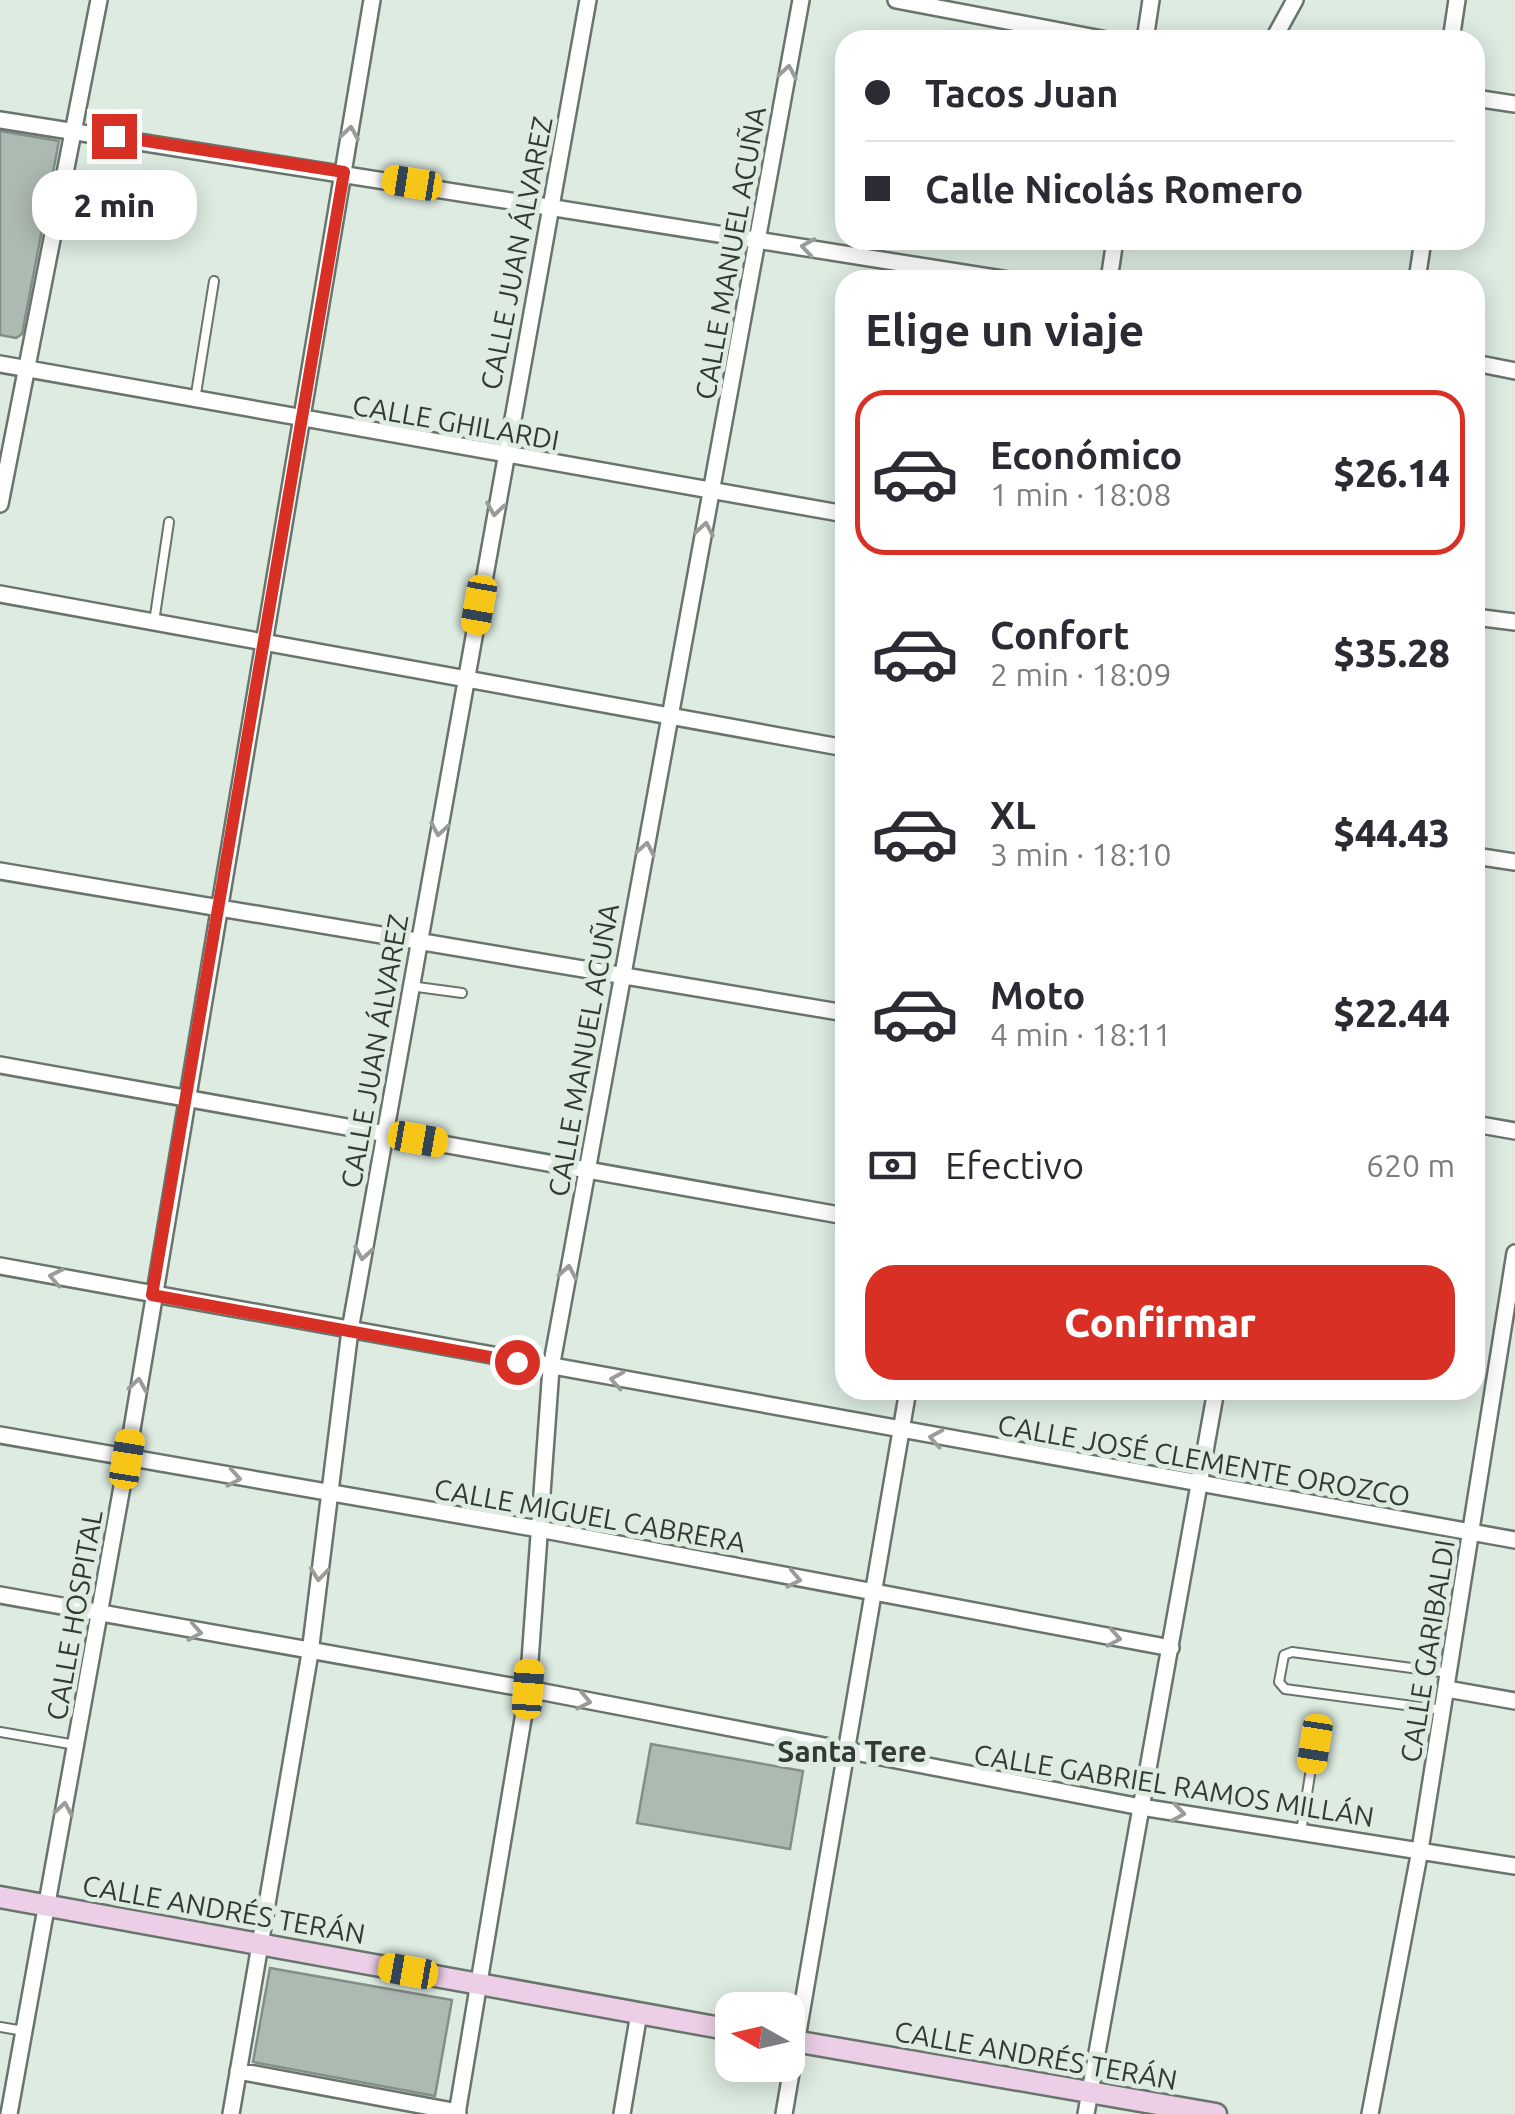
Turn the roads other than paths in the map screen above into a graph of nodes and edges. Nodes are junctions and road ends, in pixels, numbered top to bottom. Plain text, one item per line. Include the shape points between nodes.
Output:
1 (99, 0) edge
2 (372, 0) edge
3 (588, 0) edge
4 (802, 0) edge
5 (896, 0) edge
6 (1151, 0) edge
7 (1295, 0) edge
8 (1457, 0) edge
9 (1054, 30) edge
10 (1146, 30) edge
11 (1278, 30) edge
12 (1452, 30) edge
13 (1485, 100) edge
14 (1515, 104) edge
15 (0, 120) edge
16 (75, 130) junction
17 (344, 172) junction
18 (552, 205) junction
19 (758, 239) junction
20 (947, 270) edge
21 (214, 282) dead end
22 (0, 364) edge
23 (1485, 365) edge
24 (26, 369) junction
25 (1515, 370) edge
26 (196, 400) junction
27 (300, 419) junction
28 (503, 456) junction
29 (711, 492) junction
30 (0, 504) edge
31 (835, 512) edge
32 (169, 522) dead end
33 (0, 594) edge
34 (1485, 618) edge
35 (154, 622) junction
36 (1515, 622) edge
37 (263, 643) junction
38 (466, 680) junction
39 (670, 718) junction
40 (835, 746) edge
41 (1485, 858) edge
42 (1515, 862) edge
43 (0, 871) edge
44 (218, 904) junction
45 (419, 938) junction
46 (622, 975) junction
47 (410, 986) junction
48 (462, 993) dead end
49 (835, 1011) edge
50 (0, 1065) edge
51 (184, 1096) junction
52 (1485, 1126) edge
53 (1515, 1131) edge
54 (384, 1133) junction
55 (587, 1170) junction
56 (835, 1214) edge
57 (1515, 1252) edge
58 (0, 1266) edge
59 (152, 1295) junction
60 (350, 1330) junction
61 (551, 1368) junction
62 (906, 1400) edge
63 (1214, 1400) edge
64 (900, 1431) junction
65 (0, 1434) edge
66 (127, 1459) junction
67 (1200, 1484) junction
68 (327, 1494) junction
69 (540, 1529) junction
70 (1470, 1532) junction
71 (1515, 1540) edge
72 (872, 1594) junction
73 (0, 1595) edge
74 (99, 1614) junction
75 (1171, 1648) junction
76 (310, 1653) junction
77 (1448, 1681) junction
78 (528, 1689) junction
79 (1515, 1701) edge
80 (1443, 1710) junction
81 (0, 1732) edge
82 (1315, 1744) dead end
83 (76, 1745) junction
84 (846, 1754) junction
85 (1141, 1808) junction
86 (1301, 1832) junction
87 (1420, 1850) junction
88 (1515, 1866) edge
89 (0, 1897) edge
90 (47, 1905) junction
91 (263, 1944) junction
92 (481, 1984) junction
93 (801, 1992) edge
94 (639, 2013) junction
95 (0, 2026) edge
96 (715, 2027) edge
97 (24, 2031) junction
98 (805, 2044) edge
99 (238, 2071) junction
100 (788, 2082) edge
101 (1088, 2103) edge
102 (457, 2113) edge
103 (10, 2114) edge
104 (231, 2114) edge
105 (622, 2114) edge
106 (784, 2114) edge
107 (1216, 2114) edge
108 (1370, 2114) edge

1 - 16 street
17 -> 2 street, CALLE HOSPITAL
3 - 18 street, CALLE JUAN ÁLVAREZ
19 -> 4 street, CALLE MANUEL ACUÑA
5 - 9 street
6 - 10 street
7 - 11 street
8 - 12 street
13 - 14 street
15 - 16 street
16 - 17 street
16 - 24 street
17 - 18 street
17 - 27 street, CALLE HOSPITAL
18 - 19 street
18 - 28 street, CALLE JUAN ÁLVAREZ
20 -> 19 street
19 - 29 street, CALLE MANUEL ACUÑA
21 - 26 lane
22 - 24 street, CALLE GHILARDI
23 - 25 street
24 - 26 street, CALLE GHILARDI
24 - 30 street
26 - 27 street, CALLE GHILARDI
27 - 28 street, CALLE GHILARDI
27 - 37 street, CALLE HOSPITAL
28 - 29 street, CALLE GHILARDI
28 -> 38 street, CALLE JUAN ÁLVAREZ
29 - 31 street, CALLE GHILARDI
39 -> 29 street, CALLE MANUEL ACUÑA
32 - 35 lane
33 - 35 street
34 - 36 street
35 - 37 street
37 - 38 street
37 - 44 street, CALLE HOSPITAL
38 - 39 street
38 -> 45 street, CALLE JUAN ÁLVAREZ
39 - 40 street
46 -> 39 street, CALLE MANUEL ACUÑA
41 - 42 street
43 - 44 street
44 - 45 street
44 - 51 street, CALLE HOSPITAL
45 - 46 street
45 - 47 street, CALLE JUAN ÁLVAREZ
46 - 49 street
46 - 55 street, CALLE MANUEL ACUÑA
47 - 48 lane
47 - 54 street, CALLE JUAN ÁLVAREZ
50 - 51 street
51 - 54 street
51 - 59 street, CALLE HOSPITAL
52 - 53 street
54 - 55 street
54 -> 60 street, CALLE JUAN ÁLVAREZ
55 - 56 street
61 -> 55 street, CALLE MANUEL ACUÑA
57 - 70 street, CALLE GARIBALDI
59 -> 58 street, CALLE JOSÉ CLEMENTE OROZCO
59 - 60 street, CALLE JOSÉ CLEMENTE OROZCO
66 -> 59 street, CALLE HOSPITAL
60 - 61 street, CALLE JOSÉ CLEMENTE OROZCO
60 - 68 street, CALLE JUAN ÁLVAREZ
64 -> 61 street, CALLE JOSÉ CLEMENTE OROZCO
61 - 69 street, CALLE MANUEL ACUÑA
62 - 64 street
63 - 67 street
67 -> 64 street, CALLE JOSÉ CLEMENTE OROZCO
64 - 72 street
65 - 66 street, CALLE MIGUEL CABRERA
66 -> 68 street, CALLE MIGUEL CABRERA
66 - 74 street, CALLE HOSPITAL
67 - 70 street, CALLE JOSÉ CLEMENTE OROZCO
67 - 75 street
68 - 69 street, CALLE MIGUEL CABRERA
68 -> 76 street, CALLE JUAN ÁLVAREZ
69 -> 72 street, CALLE MIGUEL CABRERA
69 - 78 street, CALLE MANUEL ACUÑA
70 - 71 street, CALLE JOSÉ CLEMENTE OROZCO
70 - 77 street, CALLE GARIBALDI
72 -> 75 street, CALLE MIGUEL CABRERA
72 - 84 street
73 - 74 street, CALLE GABRIEL RAMOS MILLÁN
74 -> 76 street, CALLE GABRIEL RAMOS MILLÁN
74 - 83 street, CALLE HOSPITAL
75 - 85 street
76 - 78 street, CALLE GABRIEL RAMOS MILLÁN
76 - 91 street, CALLE JUAN ÁLVAREZ
77 - 79 street
77 - 80 street, CALLE GARIBALDI
77 - 80 lane via 1292,1652 1282,1660 1279,1682 1286,1689
78 -> 84 street, CALLE GABRIEL RAMOS MILLÁN
78 - 92 street, CALLE MANUEL ACUÑA
80 - 87 street, CALLE GARIBALDI
81 - 83 lane
82 - 86 lane
90 -> 83 street, CALLE HOSPITAL
84 - 85 street, CALLE GABRIEL RAMOS MILLÁN
84 - 93 street
85 -> 86 street, CALLE GABRIEL RAMOS MILLÁN
85 - 101 street
86 - 87 street, CALLE GABRIEL RAMOS MILLÁN
87 - 88 street, CALLE GABRIEL RAMOS MILLÁN
87 - 108 street, CALLE GARIBALDI
89 - 90 street, CALLE ANDRÉS TERÁN
90 - 91 street, CALLE ANDRÉS TERÁN
90 - 97 street, CALLE HOSPITAL
91 - 92 street, CALLE ANDRÉS TERÁN
91 - 99 street, CALLE JUAN ÁLVAREZ
92 - 94 street, CALLE ANDRÉS TERÁN
92 - 102 street, CALLE MANUEL ACUÑA
94 - 96 street, CALLE ANDRÉS TERÁN
94 - 105 street
95 - 97 lane
97 - 103 street, CALLE HOSPITAL
98 - 101 street, CALLE ANDRÉS TERÁN
99 - 102 street
99 - 104 street, CALLE JUAN ÁLVAREZ
100 - 106 street
101 - 107 street, CALLE ANDRÉS TERÁN

